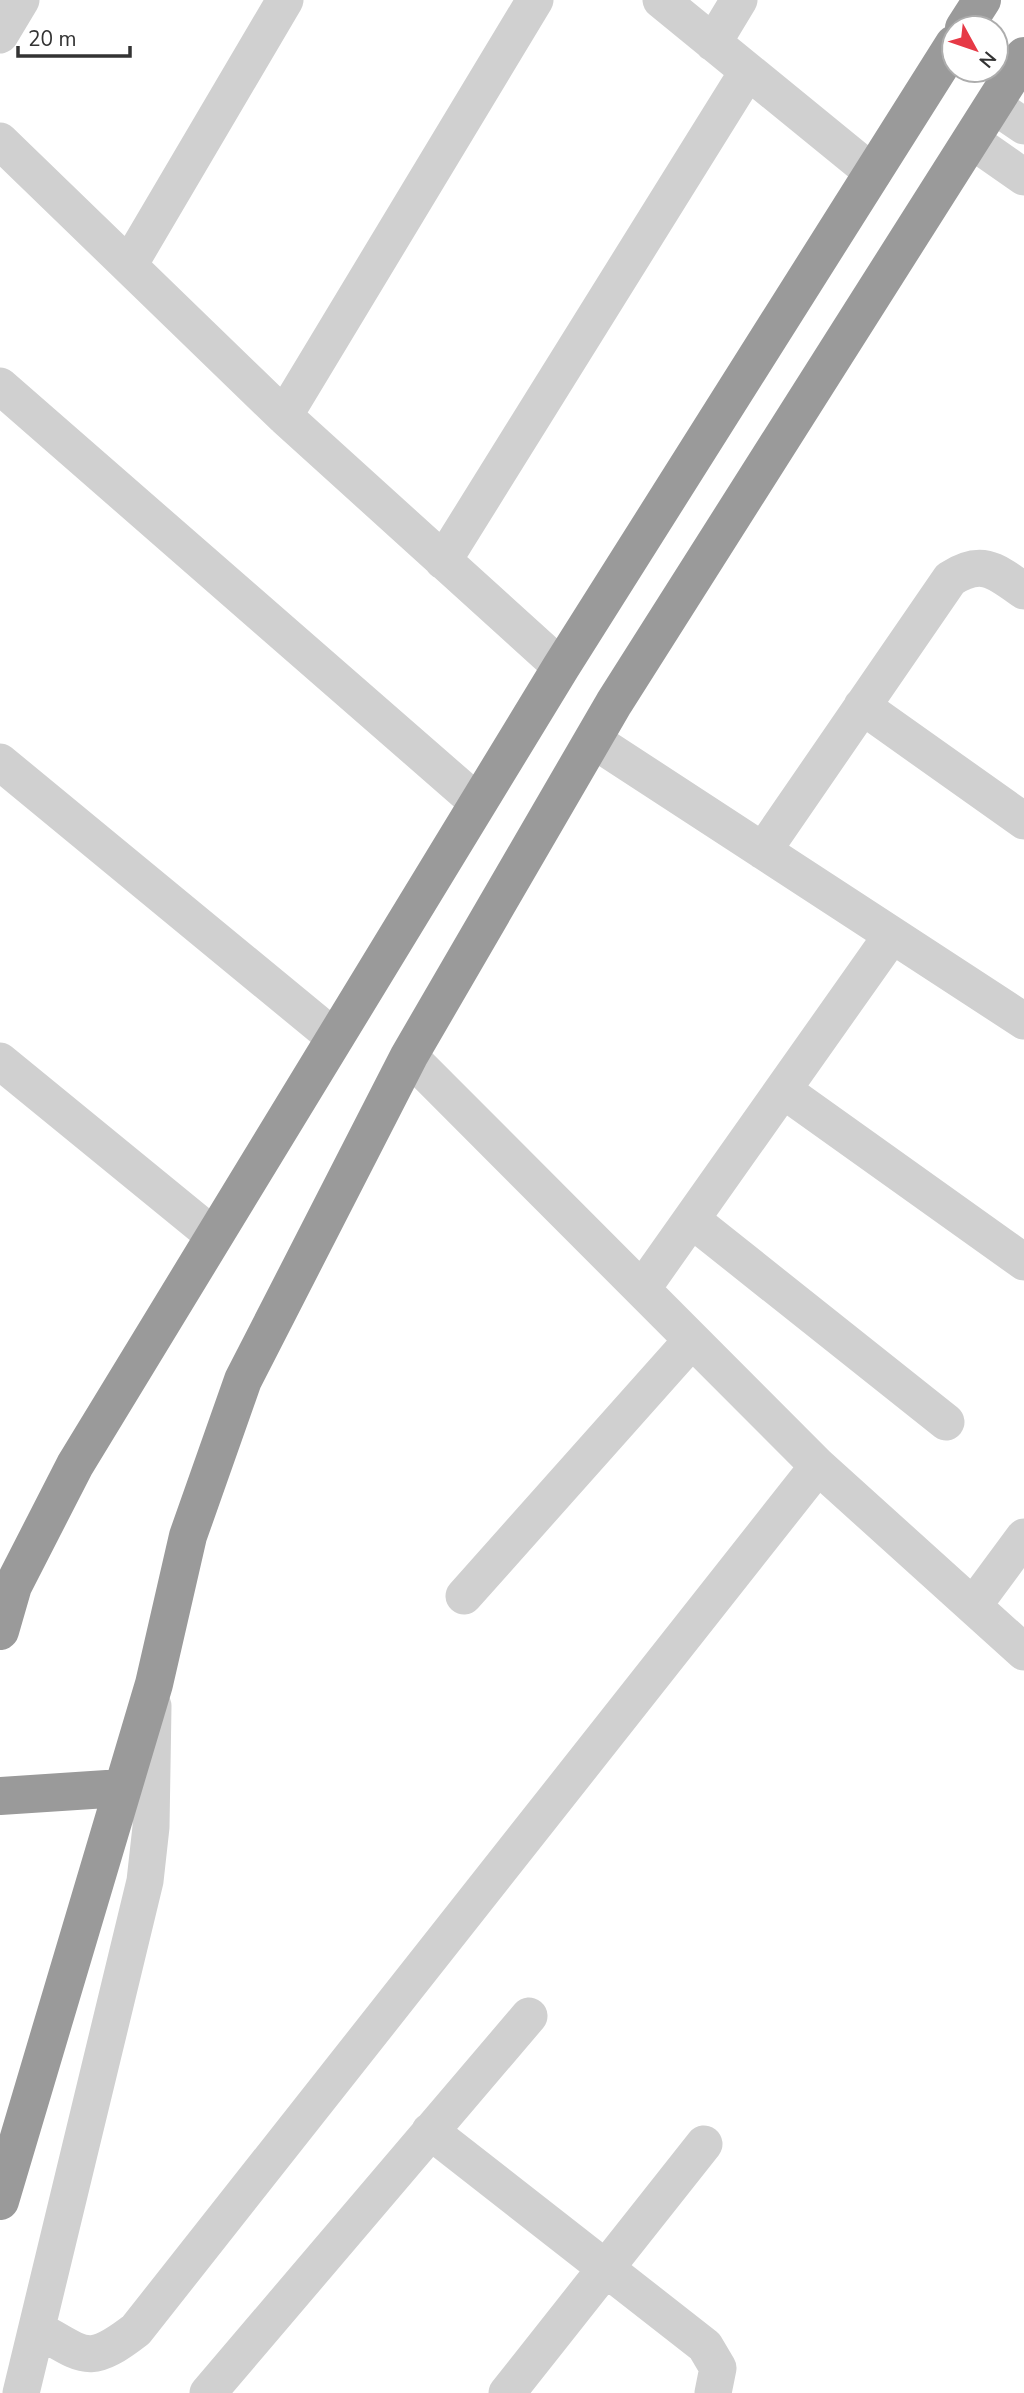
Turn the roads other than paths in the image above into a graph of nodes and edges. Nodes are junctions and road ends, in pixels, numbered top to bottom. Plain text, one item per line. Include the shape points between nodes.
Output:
1 (21, 0) edge
2 (285, 0) edge
3 (535, 0) edge
4 (661, 0) edge
5 (739, 0) edge
6 (0, 35) edge
7 (713, 43) junction
8 (1024, 56) edge
9 (940, 66) edge
10 (748, 71) junction
11 (993, 105) junction
12 (1024, 126) edge
13 (971, 140) junction
14 (0, 141) edge
15 (873, 173) junction
16 (1024, 177) edge
17 (130, 265) junction
18 (0, 386) edge
19 (284, 416) junction
20 (443, 561) junction
21 (1024, 591) edge
22 (561, 667) junction
23 (862, 706) junction
24 (593, 740) junction
25 (0, 762) edge
26 (478, 803) junction
27 (1024, 821) edge
28 (763, 851) junction
29 (892, 935) junction
30 (1024, 1021) edge
31 (335, 1038) junction
32 (409, 1056) junction
33 (0, 1061) edge
34 (783, 1090) junction
35 (692, 1220) junction
36 (214, 1236) junction
37 (1024, 1262) edge
38 (642, 1290) junction
39 (692, 1340) junction
40 (946, 1422) dead end
41 (818, 1466) junction
42 (1024, 1537) edge
43 (464, 1596) dead end
44 (973, 1606) junction
45 (0, 1631) edge
46 (1024, 1652) edge
47 (153, 1684) junction
48 (122, 1788) junction
49 (0, 1796) edge
50 (529, 2016) dead end
51 (430, 2131) junction
52 (704, 2144) dead end
53 (0, 2201) edge
54 (605, 2269) junction
55 (37, 2329) junction
56 (21, 2393) edge
57 (208, 2393) edge
58 (507, 2393) edge
59 (713, 2393) edge

1 - 6 street
2 - 17 street
3 - 19 street
4 - 7 street
5 - 7 street
7 - 10 street
8 - 11 highway
9 - 15 highway
10 - 15 street
10 - 20 street
11 - 12 street
11 - 13 highway
13 - 16 street
13 - 24 highway
14 - 17 street
15 - 22 highway
17 - 19 street
18 - 26 street
19 - 20 street
20 - 22 street
21 - 23 street via 985,568 967,569 950,579
22 - 26 highway
23 - 27 street
23 - 28 street
24 - 28 street
24 - 32 highway
25 - 31 street
26 - 31 highway
28 - 29 street
29 - 30 street
29 - 34 street
31 - 36 highway
32 - 38 street
32 - 47 highway via 243,1380 188,1536
33 - 36 street
34 - 35 street
34 - 37 street
35 - 38 street
35 - 40 street
36 - 45 highway via 75,1465 13,1586
38 - 39 street
39 - 41 street
39 - 43 street
41 - 44 street
41 - 55 street via 136,2330 107,2353 84,2356
42 - 44 street
44 - 46 street
47 - 48 highway
47 - 55 street via 151,1827 145,1881
48 - 49 highway
48 - 53 highway
50 - 51 street
51 - 54 street
51 - 57 street
52 - 54 street
54 - 58 street
54 - 59 street via 705,2346 718,2368
55 - 56 street

